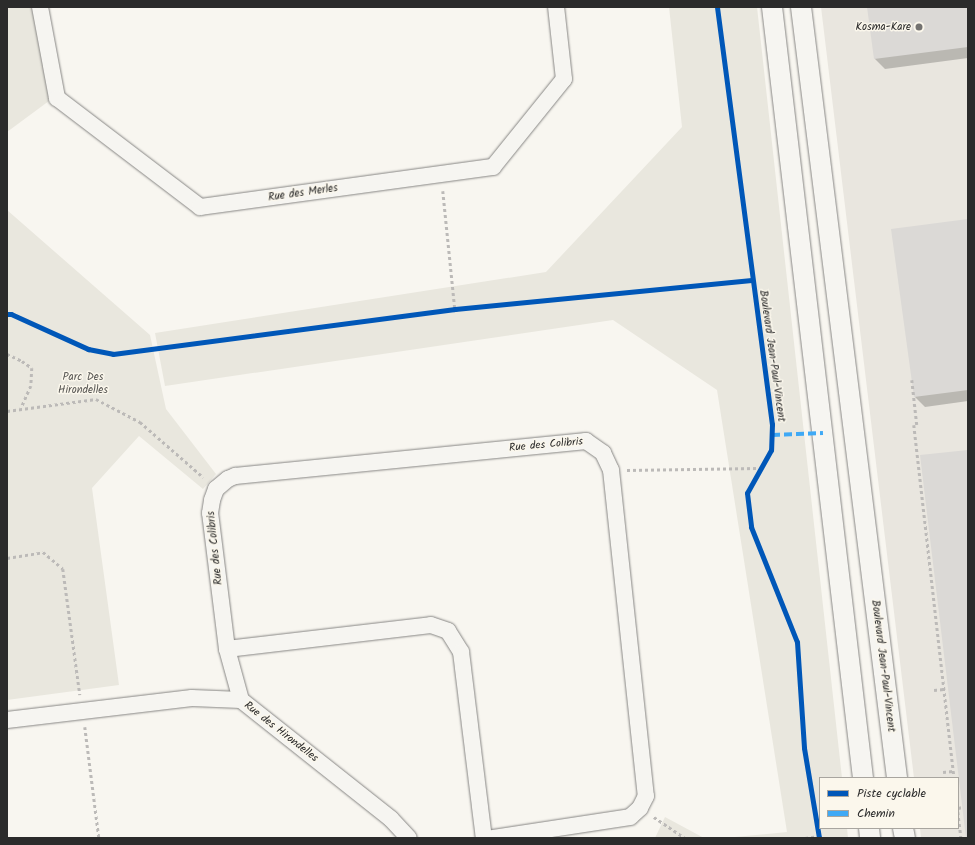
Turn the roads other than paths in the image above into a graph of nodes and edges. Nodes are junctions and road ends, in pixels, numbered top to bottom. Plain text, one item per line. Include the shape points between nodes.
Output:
1 (40, 7) edge
2 (556, 7) edge
3 (772, 7) edge
4 (801, 7) edge
5 (788, 140) junction
6 (818, 141) junction
7 (854, 429) junction
8 (823, 433) junction
9 (227, 649) junction
10 (241, 700) junction
11 (7, 720) edge
12 (863, 777) edge
13 (897, 777) edge
14 (409, 838) edge
15 (484, 838) edge
16 (492, 838) edge

1 - 2 street, Rue des Merles via 57,98 200,207 493,167 564,79
3 - 5 street
4 - 6 street, Boulevard Jean-Paul-Vincent
5 - 6 street
5 - 8 street
6 - 7 street, Boulevard Jean-Paul-Vincent
7 - 8 street
7 - 13 street, Boulevard Jean-Paul-Vincent
8 - 12 street
9 - 10 street, Rue des Colibris
9 - 15 street via 431,625 448,631 461,652
9 - 16 street, Rue des Colibris via 210,513 216,489 235,476 586,441 603,453 611,470 646,796 640,808 630,817
10 - 11 street, Rue des Hirondelles via 192,698
10 - 14 street, Rue des Hirondelles via 391,819

